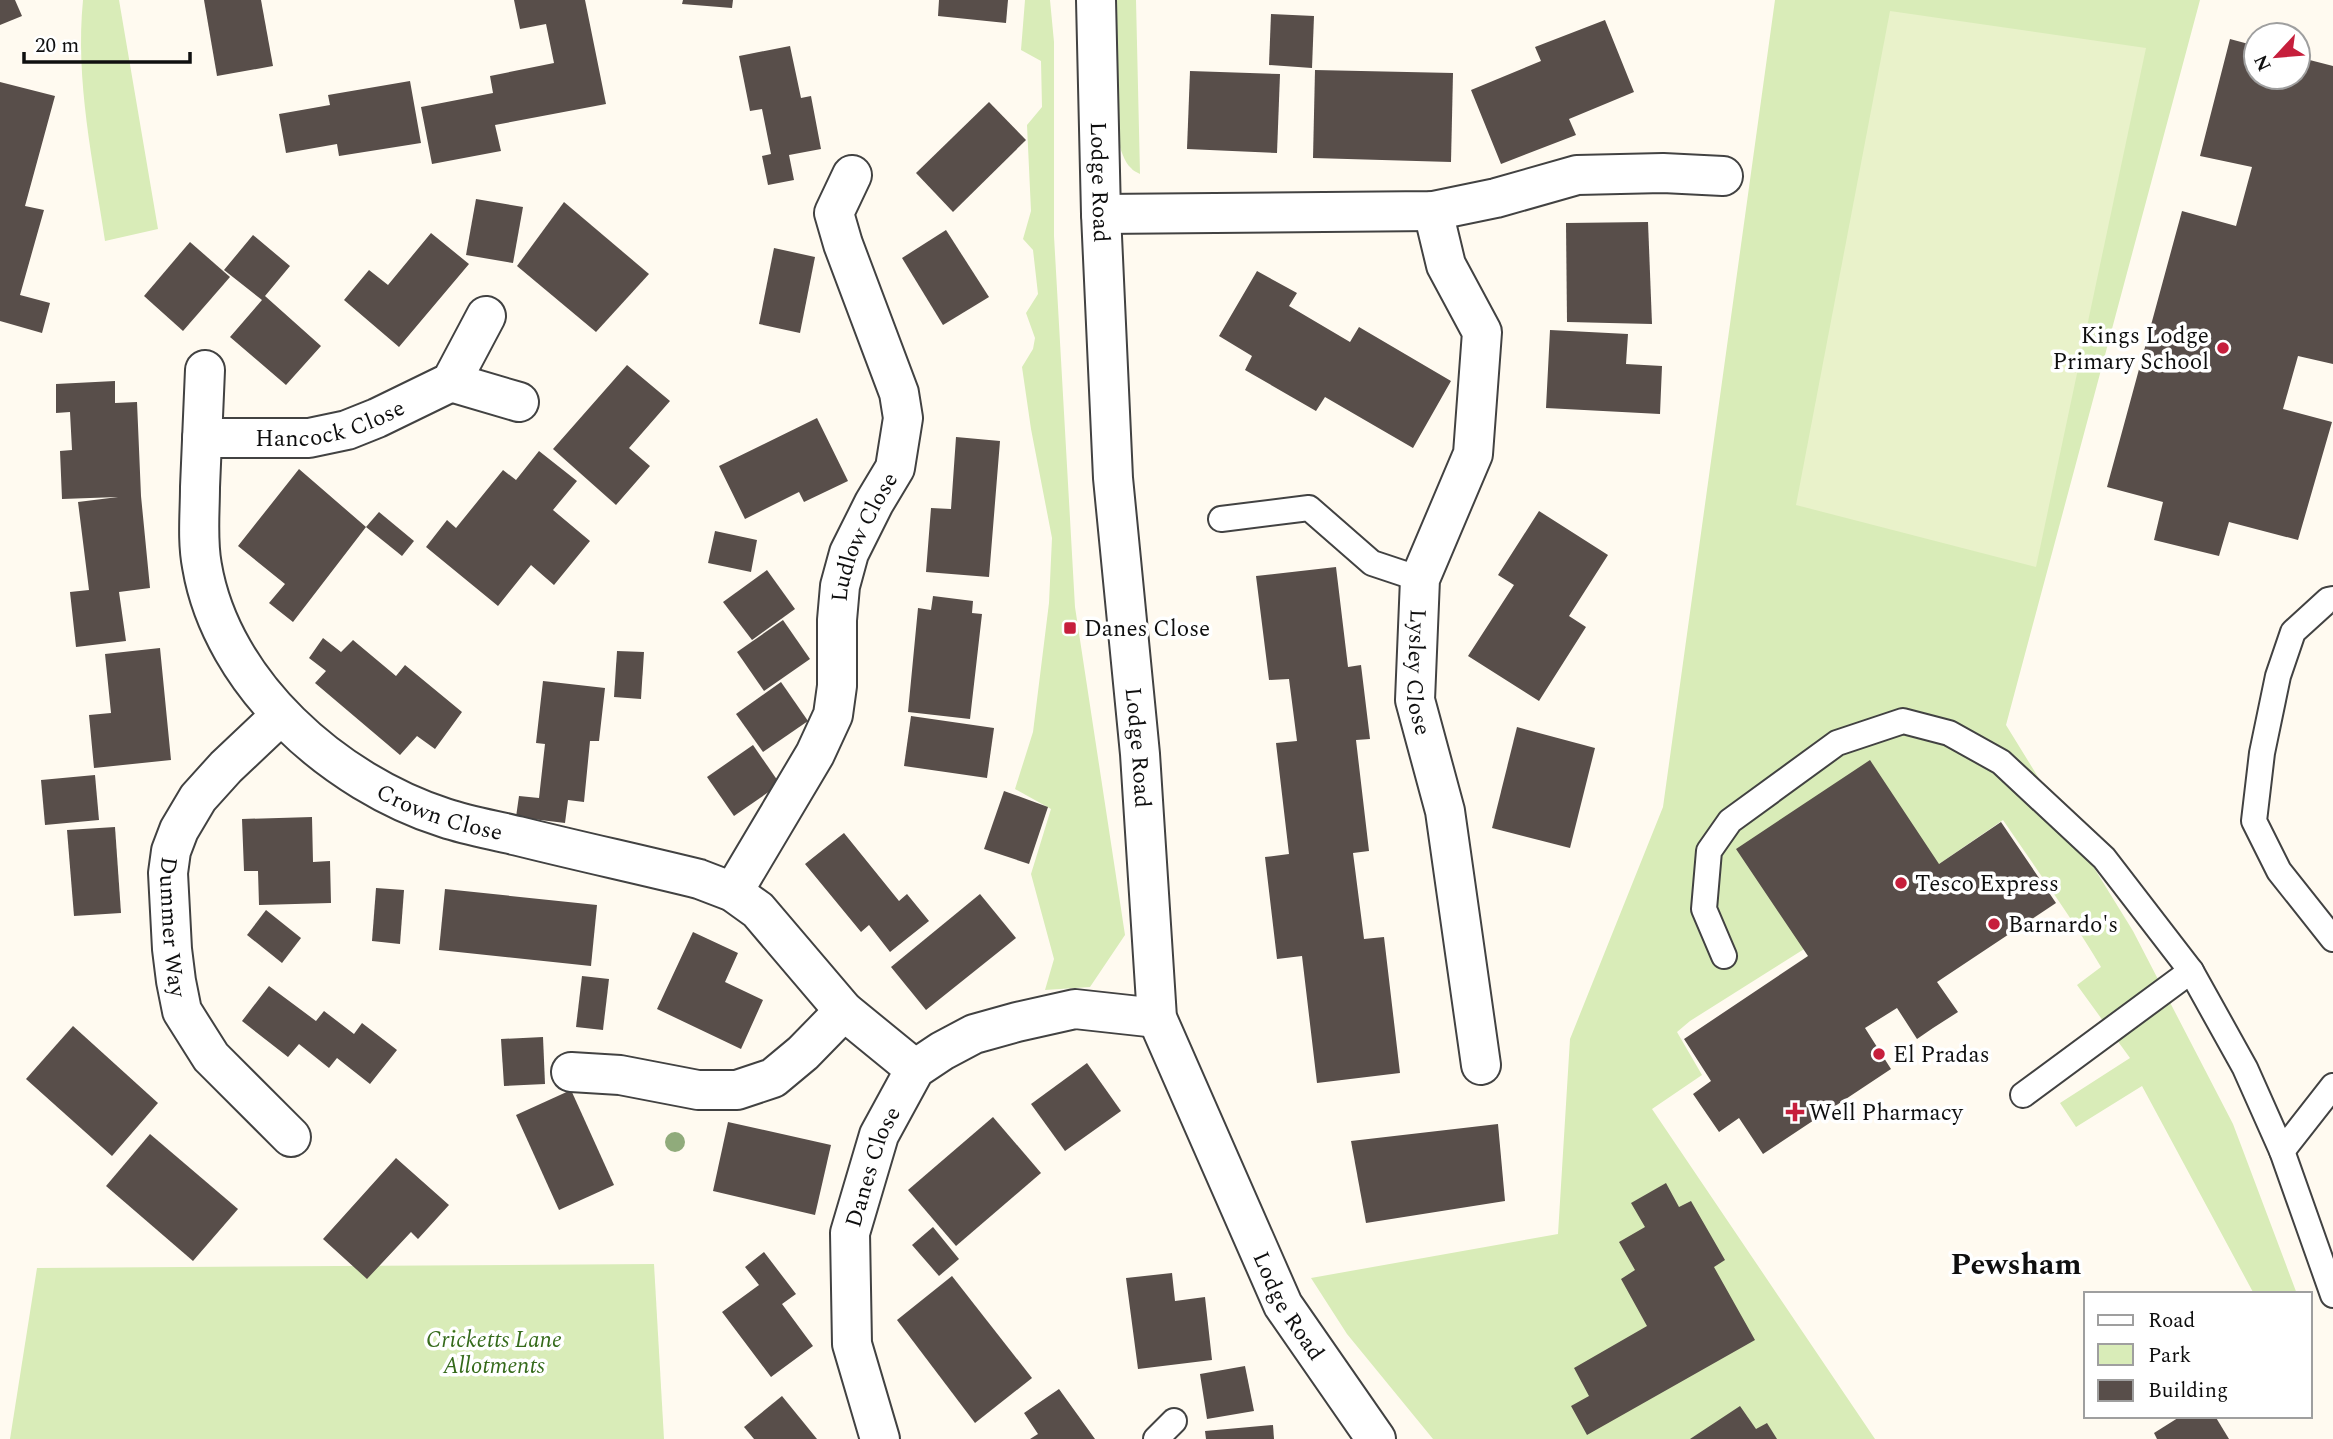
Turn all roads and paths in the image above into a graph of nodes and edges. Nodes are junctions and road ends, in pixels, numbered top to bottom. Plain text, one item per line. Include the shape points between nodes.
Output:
1 (1096, 0) edge
2 (852, 175) dead end
3 (1723, 176) dead end
4 (1433, 211) junction
5 (1101, 214) junction
6 (486, 316) dead end
7 (205, 370) dead end
8 (451, 382) junction
9 (519, 402) dead end
10 (202, 438) junction
11 (1221, 519) dead end
12 (1420, 579) junction
13 (2333, 599) edge
14 (280, 716) junction
15 (733, 892) junction
16 (2333, 939) edge
17 (1724, 956) dead end
18 (2191, 971) junction
19 (844, 1011) junction
20 (1157, 1018) junction
21 (1480, 1065) dead end
22 (915, 1069) junction
23 (570, 1072) dead end
24 (2333, 1086) edge
25 (2023, 1095) dead end
26 (291, 1137) dead end
27 (2282, 1152) junction
28 (2333, 1295) edge
29 (880, 1439) edge
30 (1376, 1439) edge

1 - 5 street, Lodge Road
2 - 15 street, Ludlow Close via 819,211 848,258 898,393 901,443 895,468 849,553 840,586 833,715 816,754
3 - 4 street via 1577,175
4 - 5 street
4 - 12 street, Lysley Close via 1446,265 1482,332 1474,454
5 - 20 street, Lodge Road via 1113,478 1140,754
6 - 8 street
7 - 10 street, Crown Close
8 - 9 street
8 - 10 street, Hancock Close via 347,430 309,438
10 - 14 street, Crown Close via 199,529 211,604 228,642
11 - 12 lane via 1309,508 1372,563
12 - 21 street, Lysley Close via 1415,700 1444,811
13 - 16 lane via 2293,632 2281,665 2262,753 2254,821 2279,871
14 - 15 street, Crown Close via 341,765 445,818 699,879
14 - 26 street, Dummer Way via 198,797 171,850 168,873 174,970 182,1011 211,1056
15 - 19 street, Crown Close via 772,925
17 - 18 lane via 1704,909 1709,851 1730,821 1837,743 1903,721 1949,733 2001,762 2104,858
18 - 25 lane
18 - 27 lane via 2245,1068
19 - 22 street, Crown Close
19 - 23 street via 772,1078 737,1090 698,1090 620,1074
20 - 22 street, Danes Close via 1075,1009 1017,1021 974,1034
20 - 30 street, Lodge Road via 1283,1305
22 - 29 street, Danes Close via 879,1135 850,1233 852,1344
24 - 27 lane
27 - 28 lane

